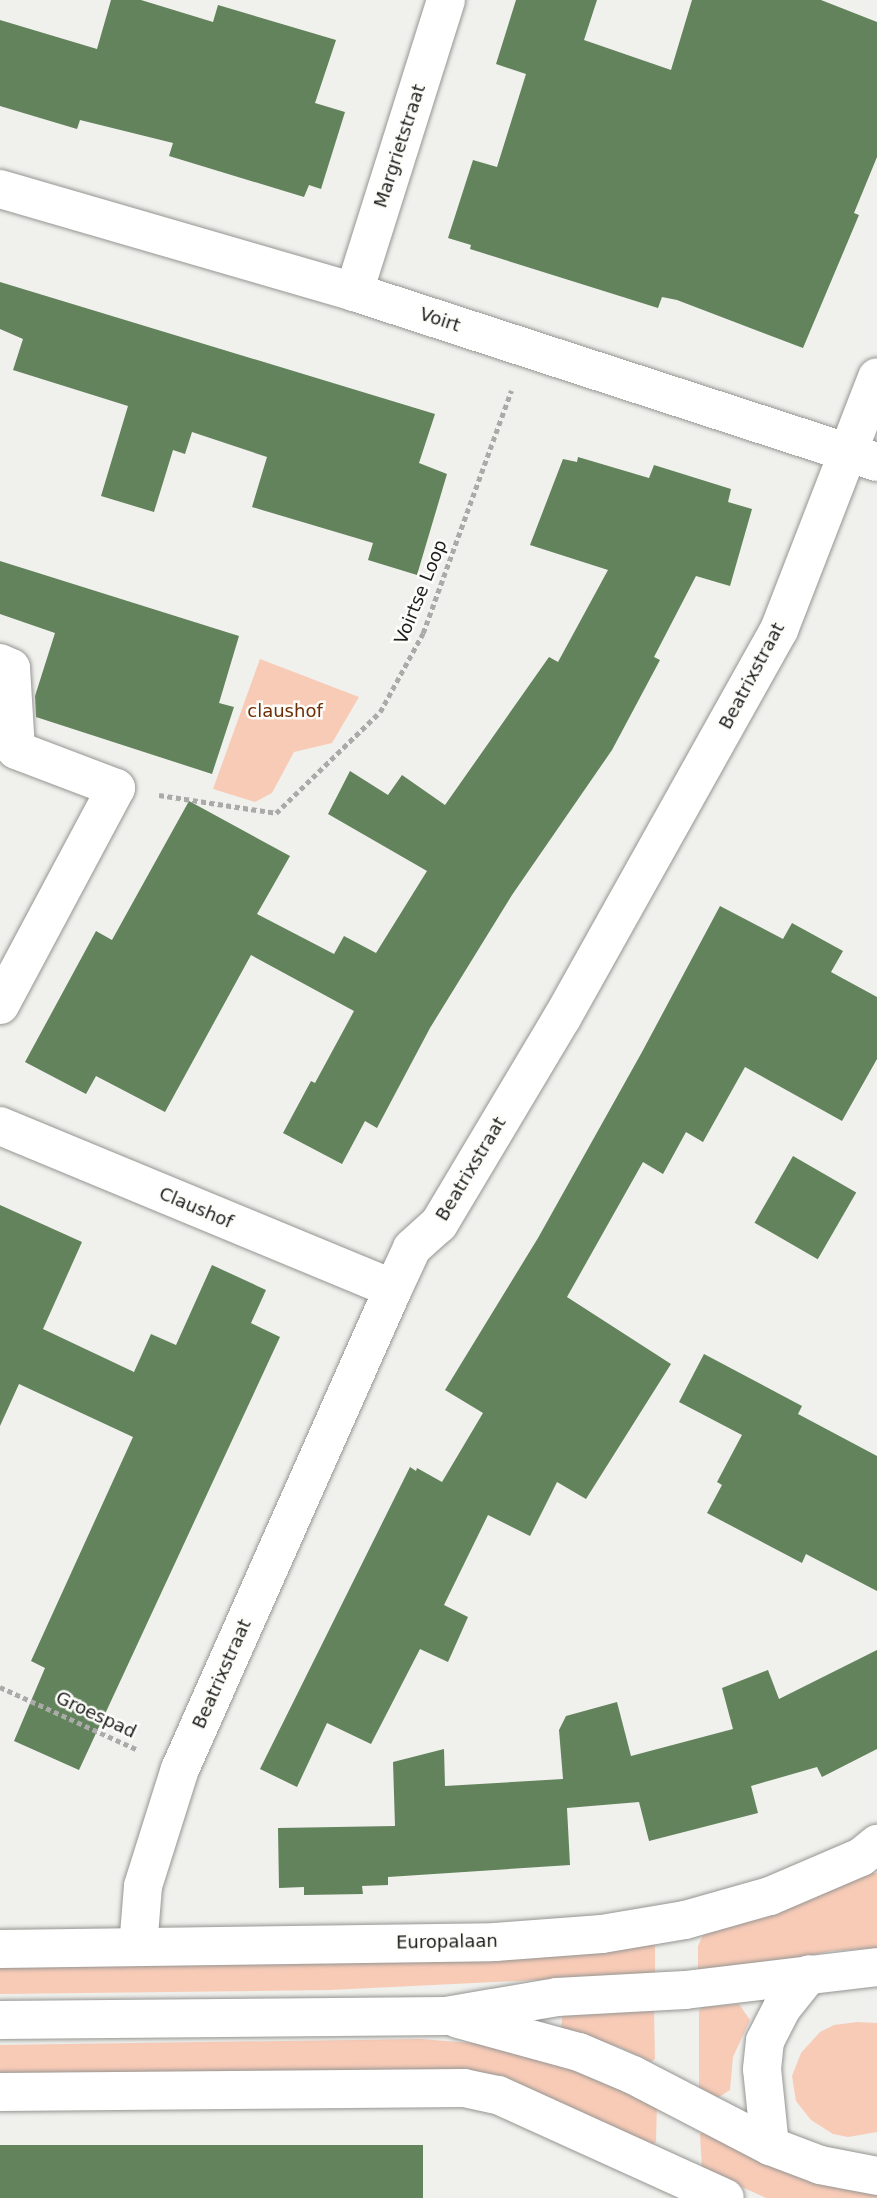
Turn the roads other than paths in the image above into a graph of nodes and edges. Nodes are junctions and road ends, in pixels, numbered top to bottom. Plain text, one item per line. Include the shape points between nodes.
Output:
1 (446, 0) edge
2 (0, 189) edge
3 (354, 292) junction
4 (877, 377) edge
5 (863, 457) edge
6 (0, 663) edge
7 (0, 1006) edge
8 (0, 1126) edge
9 (393, 1289) junction
10 (877, 1844) edge
11 (138, 1947) junction
12 (0, 1949) edge
13 (877, 1967) edge
14 (809, 1973) junction
15 (446, 2016) junction
16 (0, 2020) edge
17 (0, 2092) edge
18 (770, 2146) junction
19 (877, 2176) edge
20 (725, 2198) edge

1 - 3 street, Margrietstraat
2 - 3 street, Voirt
3 - 5 street, Voirt
4 - 5 street, Beatrixstraat
5 - 9 street, Beatrixstraat via 779,630 562,1018 439,1224 412,1248
6 - 7 street via 11,668 16,750 116,788
8 - 9 street, Claushof
9 - 11 street, Beatrixstraat via 180,1769 144,1886
10 - 11 street, Europalaan via 861,1857 770,1896 685,1920 602,1934 495,1942
11 - 12 street, Europalaan
13 - 14 street
14 - 15 street via 685,1990 557,1997
14 - 18 street via 782,2008 765,2041 762,2069
15 - 16 street
15 - 18 street via 579,2052
17 - 20 street via 464,2088 498,2095
18 - 19 street via 820,2165

